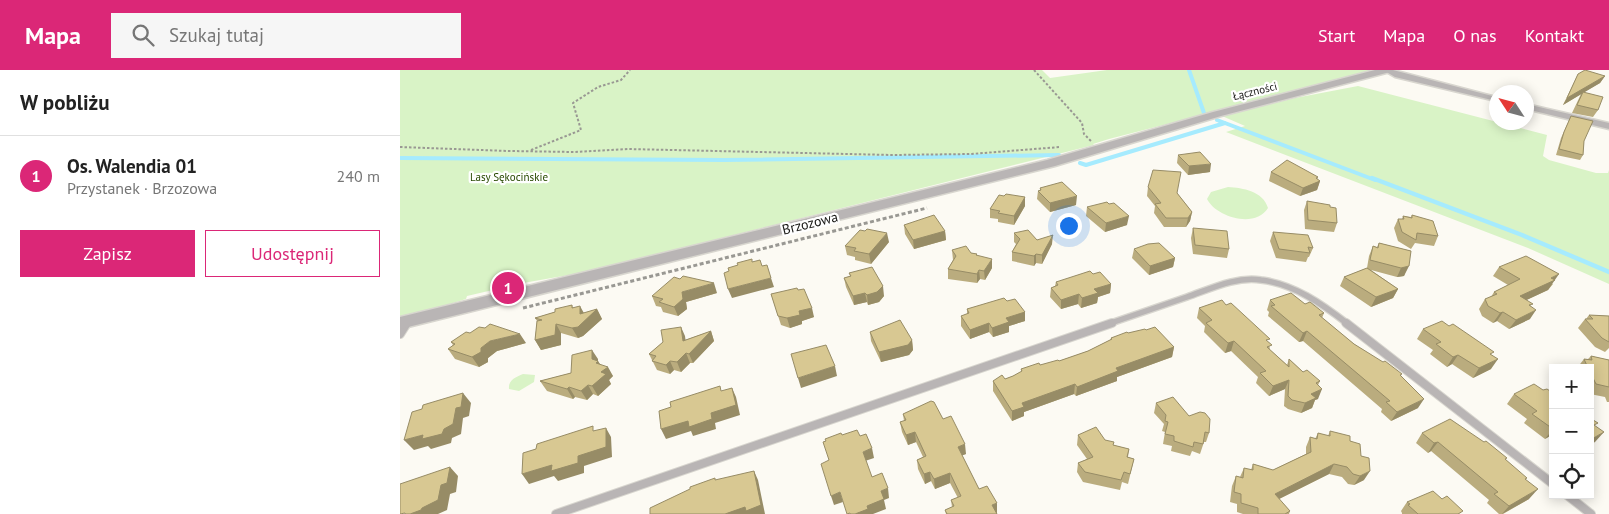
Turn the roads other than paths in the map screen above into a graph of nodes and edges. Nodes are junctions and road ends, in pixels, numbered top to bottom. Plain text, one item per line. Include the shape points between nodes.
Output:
1 (1386, 70) edge
2 (1489, 97) edge
3 (1534, 108) edge
4 (1217, 114) joint
5 (1609, 126) edge
6 (403, 326) edge
7 (1549, 481) edge
8 (1572, 499) edge
9 (556, 514) edge
10 (1591, 514) edge

1 - 2 street
1 - 4 street, Łączności
3 - 5 street
4 - 6 street, Brzozowa via 1051,163
7 - 9 lane via 1325,306 1302,293 1251,279 1227,283
8 - 10 lane

